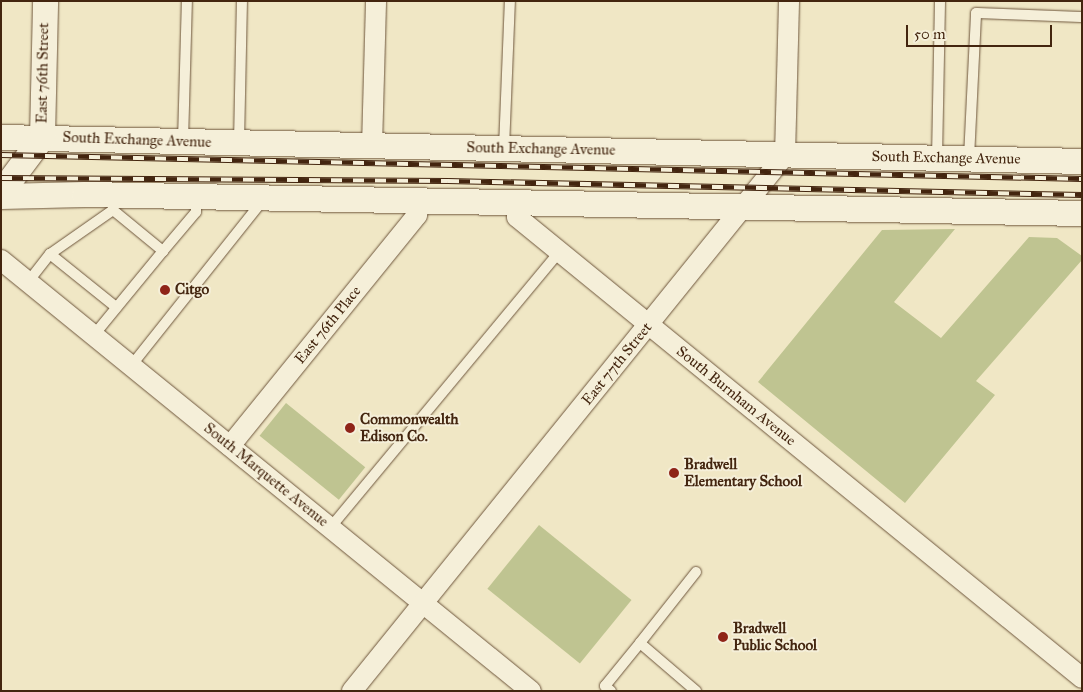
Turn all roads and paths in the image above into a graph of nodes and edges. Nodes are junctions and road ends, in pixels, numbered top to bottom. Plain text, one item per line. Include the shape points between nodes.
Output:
1 (45, 1) edge
2 (187, 1) edge
3 (242, 1) edge
4 (376, 1) edge
5 (510, 1) edge
6 (788, 1) edge
7 (940, 1) edge
8 (1082, 18) edge
9 (1, 137) edge
10 (42, 137) junction
11 (183, 142) junction
12 (239, 143) junction
13 (372, 146) junction
14 (504, 148) junction
15 (785, 155) junction
16 (937, 158) junction
17 (968, 158) junction
18 (1082, 161) edge
19 (1, 194) edge
20 (196, 198) junction
21 (264, 199) junction
22 (418, 201) junction
23 (517, 202) junction
24 (113, 203) junction
25 (744, 206) junction
26 (1082, 213) edge
27 (162, 251) junction
28 (559, 252) junction
29 (50, 254) junction
30 (1, 260) edge
31 (28, 282) junction
32 (116, 308) junction
33 (649, 325) junction
34 (94, 335) junction
35 (131, 366) junction
36 (230, 446) junction
37 (330, 528) junction
38 (696, 572) dead end
39 (423, 603) junction
40 (640, 643) junction
41 (1082, 678) edge
42 (352, 691) edge
43 (531, 691) edge
44 (611, 691) edge
45 (696, 691) edge

1 - 10 street, East 76th Street
2 - 11 lane
3 - 12 lane
4 - 13 street
5 - 14 lane
6 - 15 street
7 - 16 lane
8 - 17 lane via 976,12
9 - 10 street, South Exchange Avenue
10 - 11 street, South Exchange Avenue
10 - 19 street, East 76th Street
11 - 12 street, South Exchange Avenue
12 - 13 street, South Exchange Avenue
13 - 14 street, South Exchange Avenue
14 - 15 street, South Exchange Avenue
15 - 16 street, South Exchange Avenue
15 - 25 street, East 77th Street
16 - 17 street, South Exchange Avenue
17 - 18 street, South Exchange Avenue
19 - 24 street
20 - 21 street
20 - 24 street
20 - 27 lane via 196,212
21 - 22 street
21 - 35 lane
22 - 23 street
22 - 36 street, East 76th Place via 416,215
23 - 25 street
23 - 28 street, South Burnham Avenue via 517,217
24 - 27 lane
24 - 29 lane
25 - 26 street
25 - 33 street, East 77th Street
27 - 32 lane
28 - 33 street, South Burnham Avenue
28 - 37 lane
29 - 31 lane
29 - 32 lane
30 - 31 street, South Marquette Avenue
31 - 34 street, South Marquette Avenue
32 - 34 lane
33 - 39 street, East 77th Street
33 - 41 street, South Burnham Avenue
34 - 35 street, South Marquette Avenue
35 - 36 street, South Marquette Avenue
36 - 37 street, South Marquette Avenue
37 - 39 street, South Marquette Avenue
38 - 40 lane
39 - 42 street, East 77th Street
39 - 43 street, South Marquette Avenue
40 - 44 lane via 605,686
40 - 45 lane

